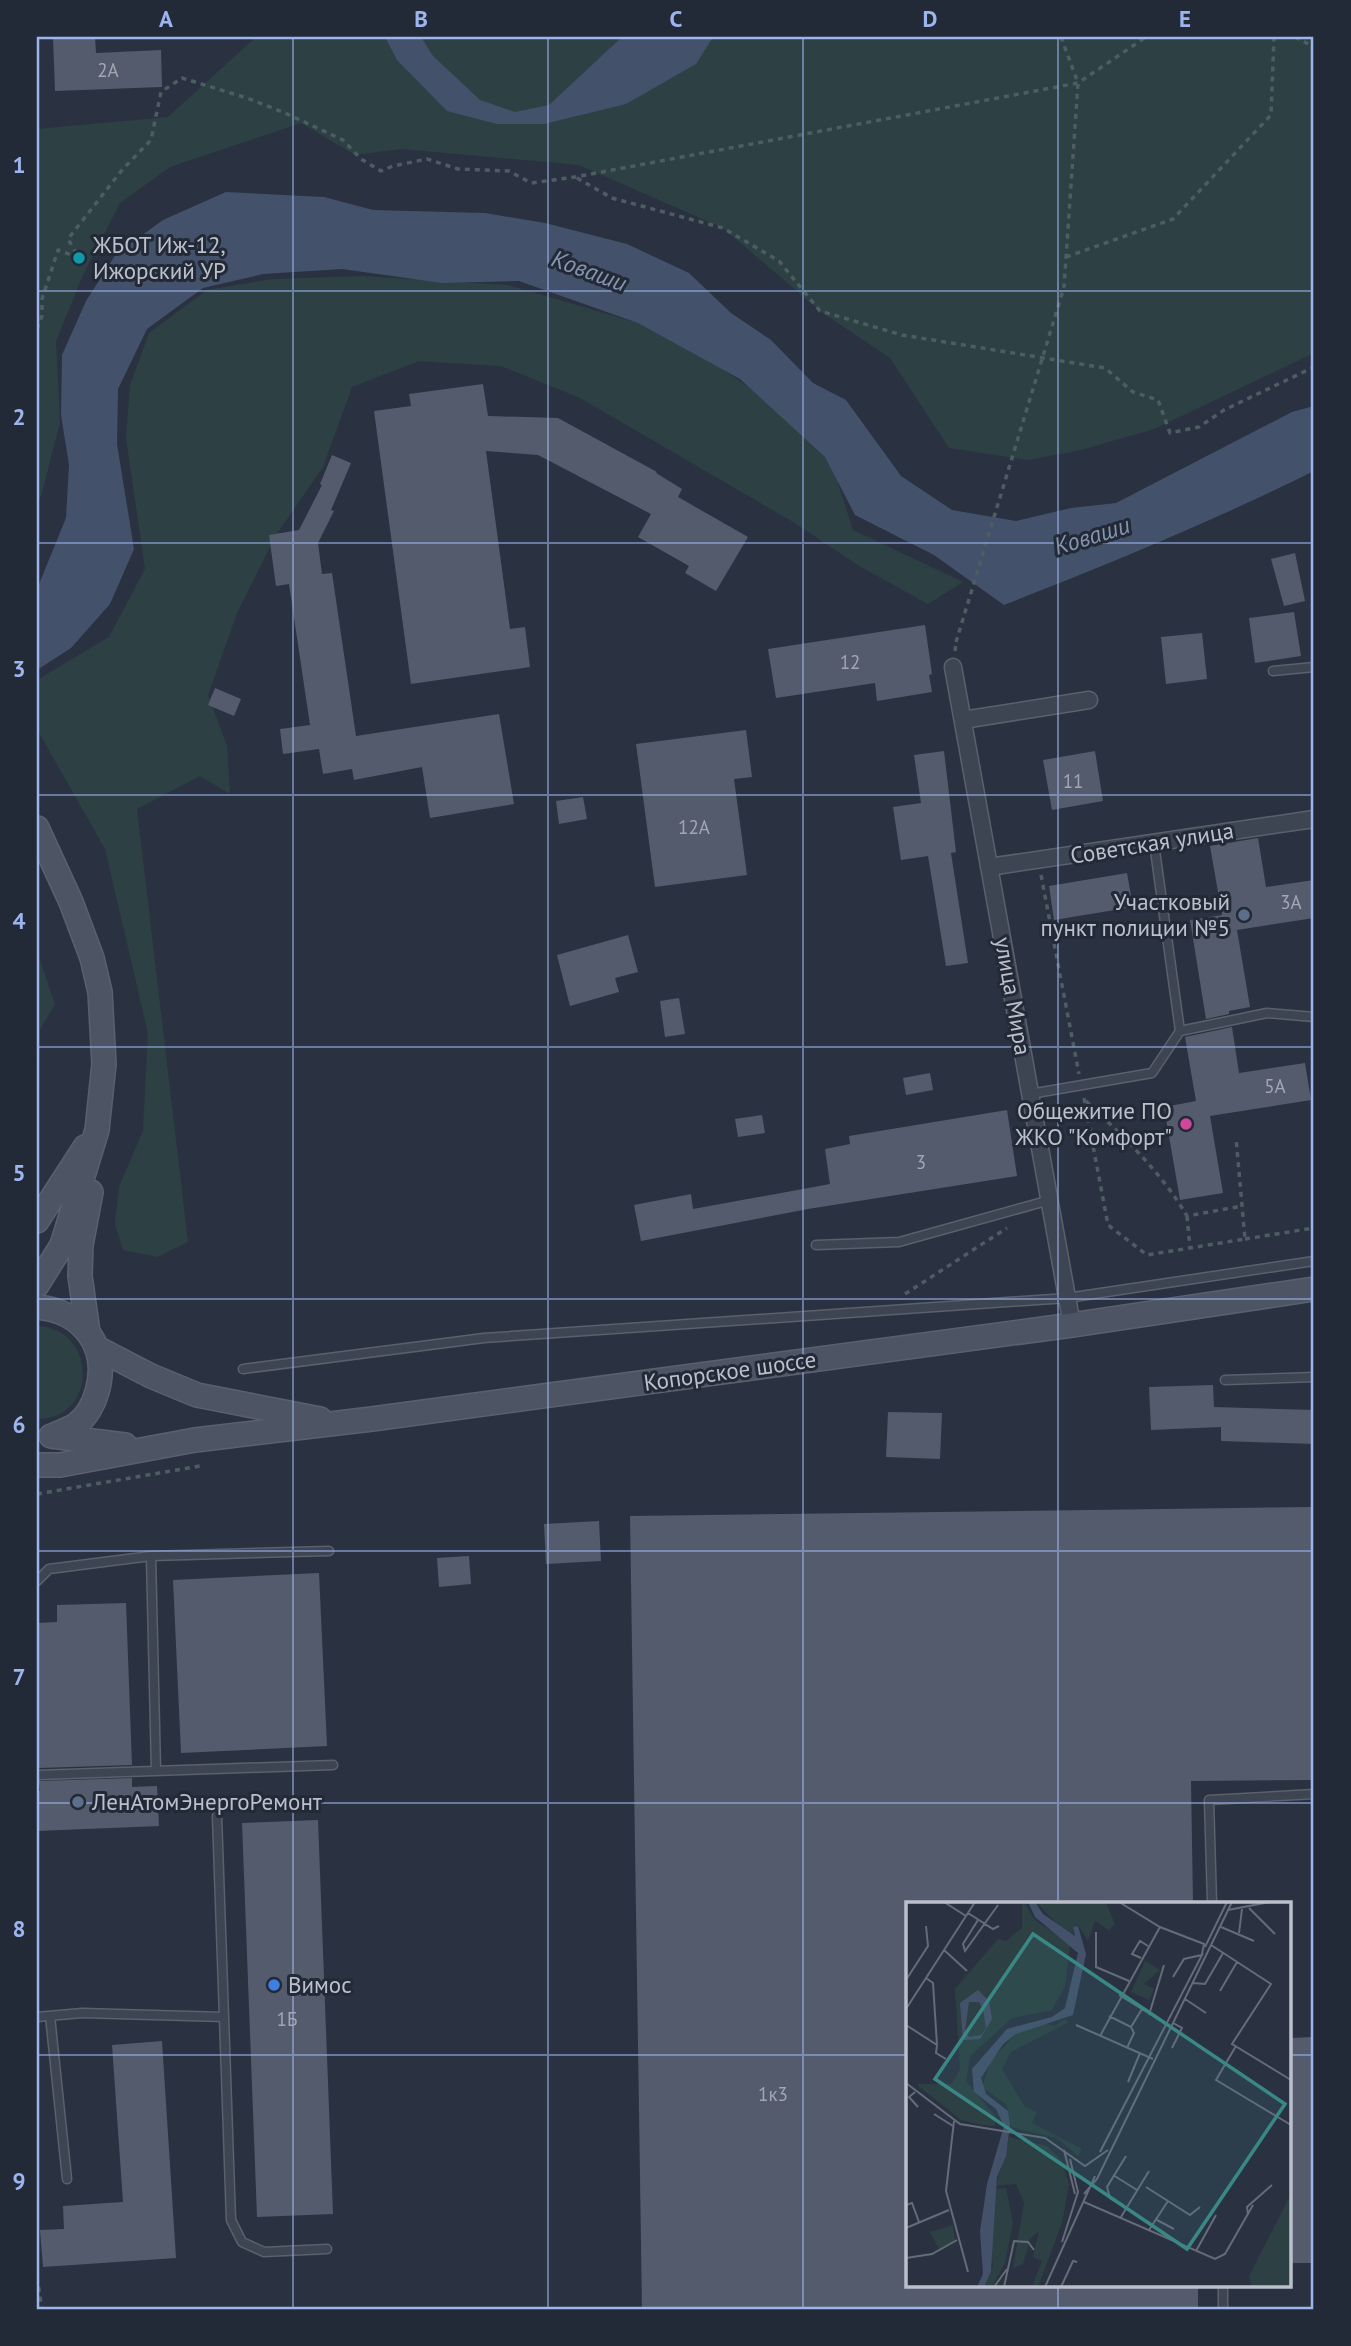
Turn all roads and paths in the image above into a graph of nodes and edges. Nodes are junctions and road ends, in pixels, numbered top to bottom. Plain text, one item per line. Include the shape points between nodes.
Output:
1 (1061, 37) edge
2 (1146, 37) edge
3 (1274, 37) edge
4 (1295, 37) edge
5 (1314, 47) edge
6 (1078, 83) junction
7 (575, 177) junction
8 (1066, 257) junction
9 (37, 329) edge
10 (1314, 367) edge
11 (956, 642) dead end
12 (953, 667) dead end
13 (1314, 667) edge
14 (1273, 671) dead end
15 (1089, 700) dead end
16 (963, 720) junction
17 (1314, 819) edge
18 (37, 828) edge
19 (1154, 843) junction
20 (1039, 860) junction
21 (989, 867) junction
22 (1314, 1017) edge
23 (1181, 1031) junction
24 (1081, 1085) junction
25 (1030, 1094) junction
26 (1084, 1100) junction
27 (97, 1130) junction
28 (1236, 1138) dead end
29 (1050, 1200) junction
30 (1242, 1206) junction
31 (1187, 1216) junction
32 (37, 1221) edge
33 (1007, 1228) dead end
34 (1314, 1228) edge
35 (1245, 1239) junction
36 (816, 1245) dead end
37 (1190, 1248) junction
38 (1314, 1261) edge
39 (37, 1285) edge
40 (1314, 1289) edge
41 (905, 1294) dead end
42 (1067, 1298) junction
43 (37, 1307) edge
44 (1072, 1325) junction
45 (92, 1340) junction
46 (243, 1369) dead end
47 (1314, 1377) edge
48 (1225, 1380) dead end
49 (341, 1423) junction
50 (44, 1437) edge
51 (145, 1448) junction
52 (37, 1465) edge
53 (200, 1466) dead end
54 (37, 1494) edge
55 (329, 1551) dead end
56 (151, 1556) junction
57 (37, 1581) edge
58 (333, 1765) dead end
59 (156, 1771) junction
60 (37, 1775) edge
61 (1314, 1794) edge
62 (217, 1816) dead end
63 (1212, 1902) edge
64 (50, 2015) junction
65 (37, 2017) edge
66 (224, 2017) junction
67 (67, 2179) dead end
68 (327, 2249) dead end
69 (37, 2277) edge
70 (1223, 2286) edge
71 (42, 2309) edge
72 (1223, 2309) edge

1 - 6 path
2 - 6 path
3 - 8 path via 1272,115 1263,125 1173,219
4 - 5 path
6 - 7 path
6 - 8 path
7 - 9 path via 531,183 509,171 458,169 427,159 381,171 342,140 285,113 181,78 161,92 151,140 68,239 79,258 58,250
7 - 10 path via 612,198 723,228 779,261 820,311 902,335 1105,368 1133,392 1158,400 1170,433 1199,427 1224,410
8 - 11 path, bridge via 1064,287
12 - 16 street, улица Мира
13 - 14 lane
15 - 16 street
16 - 21 street, улица Мира
17 - 19 street, Советская улица
18 - 27 main road via 71,902 100,992 104,1064
19 - 20 street, Советская улица
19 - 23 lane
20 - 21 street, Советская улица
20 - 24 path
21 - 25 street, улица Мира
22 - 23 lane via 1267,1013
23 - 24 lane via 1152,1073
24 - 25 lane
24 - 26 path
25 - 29 street, улица Мира
26 - 31 path via 1173,1191
26 - 37 path via 1108,1225 1147,1255
27 - 32 main road
27 - 39 main road via 62,1245
27 - 45 main road via 96,1172 81,1245 80,1276
28 - 30 path
29 - 36 lane via 899,1242
29 - 42 street, улица Мира
30 - 31 path
30 - 35 path
31 - 37 path
33 - 41 path
34 - 35 path
35 - 37 path
38 - 42 lane
40 - 44 main road, Копорское шоссе
42 - 44 street, улица Мира
42 - 46 lane via 484,1338
43 - 45 main road via 72,1317
44 - 49 main road, Копорское шоссе
45 - 49 main road via 151,1376 197,1395
45 - 50 main road via 102,1376 95,1402 77,1424
47 - 48 lane
49 - 51 main road, Копорское шоссе
50 - 51 main road
51 - 52 main road via 60,1465
53 - 54 path
55 - 56 lane
56 - 57 lane via 49,1569
56 - 59 lane
58 - 59 lane
59 - 60 lane
61 - 63 lane via 1209,1800
62 - 66 lane
64 - 65 lane
64 - 66 lane
64 - 67 lane
66 - 68 lane via 232,2220 242,2242 264,2252
69 - 71 path
70 - 72 lane

